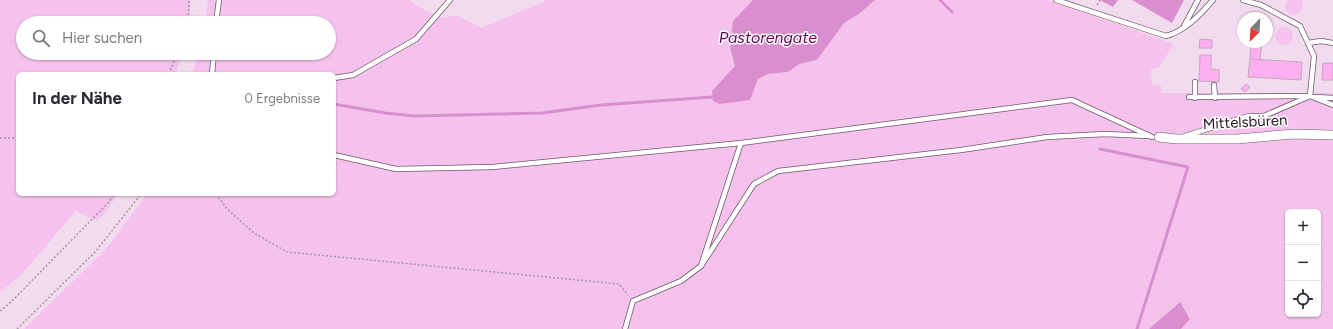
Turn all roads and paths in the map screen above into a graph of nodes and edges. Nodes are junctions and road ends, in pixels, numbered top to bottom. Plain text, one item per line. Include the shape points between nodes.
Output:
1 (189, 0) edge
2 (218, 0) edge
3 (450, 0) edge
4 (1056, 0) edge
5 (1198, 0) edge
6 (1213, 0) edge
7 (1243, 0) edge
8 (188, 16) edge
9 (217, 16) edge
10 (1182, 29) junction
11 (1308, 43) junction
12 (1333, 43) edge
13 (174, 60) edge
14 (213, 60) edge
15 (170, 72) edge
16 (212, 72) edge
17 (336, 78) edge
18 (1195, 82) dead end
19 (1214, 85) dead end
20 (1310, 96) junction
21 (1189, 97) dead end
22 (1195, 98) junction
23 (1215, 98) junction
24 (1333, 98) edge
25 (1333, 105) edge
26 (1333, 135) edge
27 (1156, 137) junction
28 (0, 138) edge
29 (16, 138) edge
30 (1176, 139) junction
31 (741, 143) junction
32 (336, 155) edge
33 (113, 196) edge
34 (139, 196) edge
35 (218, 196) edge
36 (701, 266) junction
37 (633, 301) junction
38 (0, 311) edge
39 (17, 329) edge
40 (625, 329) edge

1 - 8 path
2 - 9 lane
3 - 17 lane via 416,39 353,75
4 - 10 lane via 1166,36
5 - 10 lane
6 - 10 lane
7 - 11 lane via 1261,5 1300,26
11 - 12 lane
11 - 20 lane via 1314,56
13 - 15 path
14 - 16 lane
18 - 22 lane
19 - 23 lane
20 - 23 lane
20 - 24 lane
20 - 25 lane
20 - 30 lane via 1264,116 1249,116
21 - 22 lane
22 - 23 lane
26 - 30 street, Mittelsbüren
27 - 30 street, Mittelsbüren
27 - 31 lane via 1072,100
27 - 36 lane via 1105,134 1047,137 961,150 778,171 754,184
28 - 29 path
31 - 32 lane via 493,167 396,169
31 - 36 lane
33 - 38 path
34 - 39 path via 96,251
35 - 37 path via 254,233 287,252 619,284
36 - 37 lane via 681,281
37 - 40 lane

